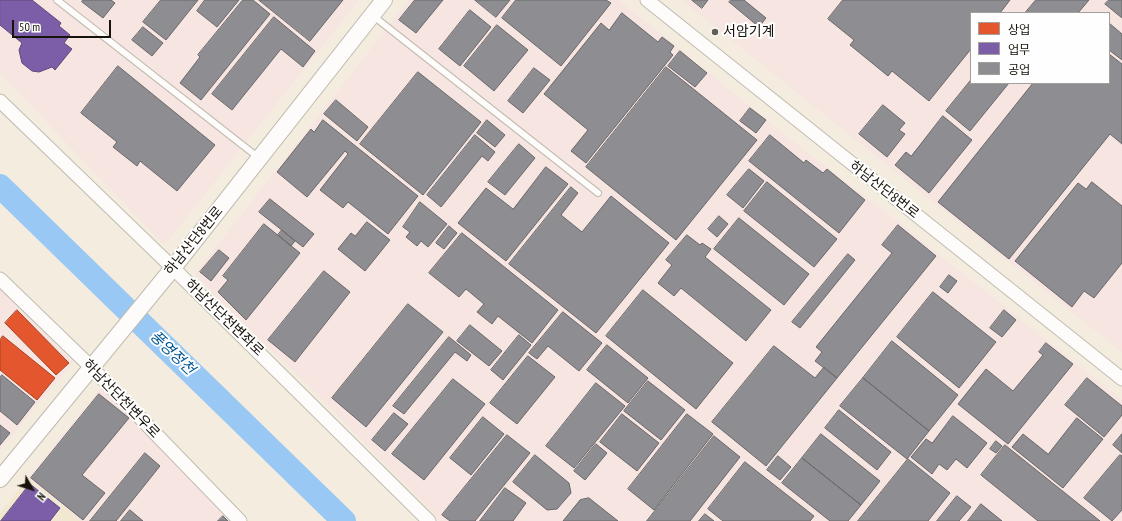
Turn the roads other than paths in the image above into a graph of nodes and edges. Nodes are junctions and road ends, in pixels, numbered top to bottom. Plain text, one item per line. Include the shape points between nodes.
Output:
1 (58, 0) edge
2 (384, 0) edge
3 (647, 0) edge
4 (372, 15) junction
5 (0, 102) edge
6 (259, 158) junction
7 (598, 193) dead end
8 (169, 272) junction
9 (0, 279) edge
10 (95, 363) junction
11 (1122, 379) edge
12 (0, 479) edge
13 (240, 521) edge
14 (429, 521) edge

1 - 6 lane
2 - 4 street, 하남산단8번로
3 - 11 street, 하남산단8번로
4 - 6 street, 하남산단8번로
4 - 7 lane
5 - 8 street, 하남산단천변좌로
6 - 8 street, 하남산단8번로
8 - 10 street, 하남산단8번로
8 - 14 street, 하남산단천변좌로
9 - 10 street, 하남산단천변우로
10 - 12 street, 하남산단8번로
10 - 13 street, 하남산단천변우로

